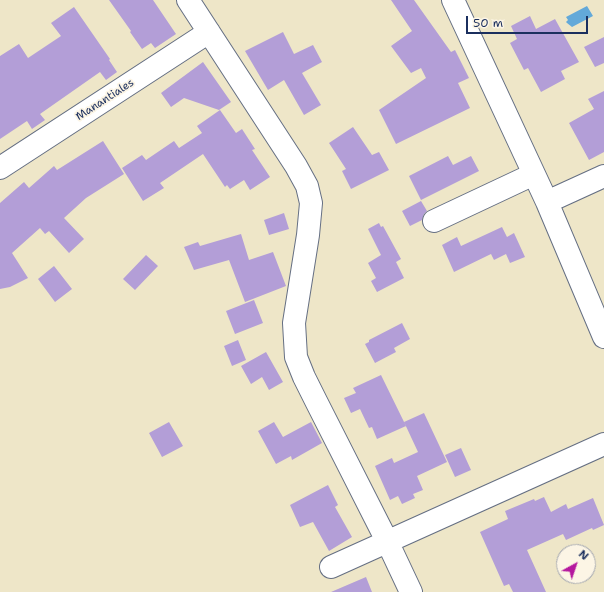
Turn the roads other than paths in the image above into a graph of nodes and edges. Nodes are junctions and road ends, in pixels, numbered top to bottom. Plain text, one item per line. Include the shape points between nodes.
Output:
1 (188, 0) edge
2 (453, 0) edge
3 (209, 32) junction
4 (0, 168) edge
5 (534, 174) junction
6 (604, 176) edge
7 (547, 202) junction
8 (434, 221) dead end
9 (604, 337) edge
10 (604, 444) edge
11 (387, 541) junction
12 (331, 567) dead end
13 (411, 592) edge

1 - 3 street
2 - 5 street
3 - 4 street, Manantiales
3 - 11 street via 307,186 311,203 294,323 296,357
5 - 7 street
5 - 8 street
6 - 7 street
7 - 9 street
10 - 11 street
11 - 12 street
11 - 13 street

